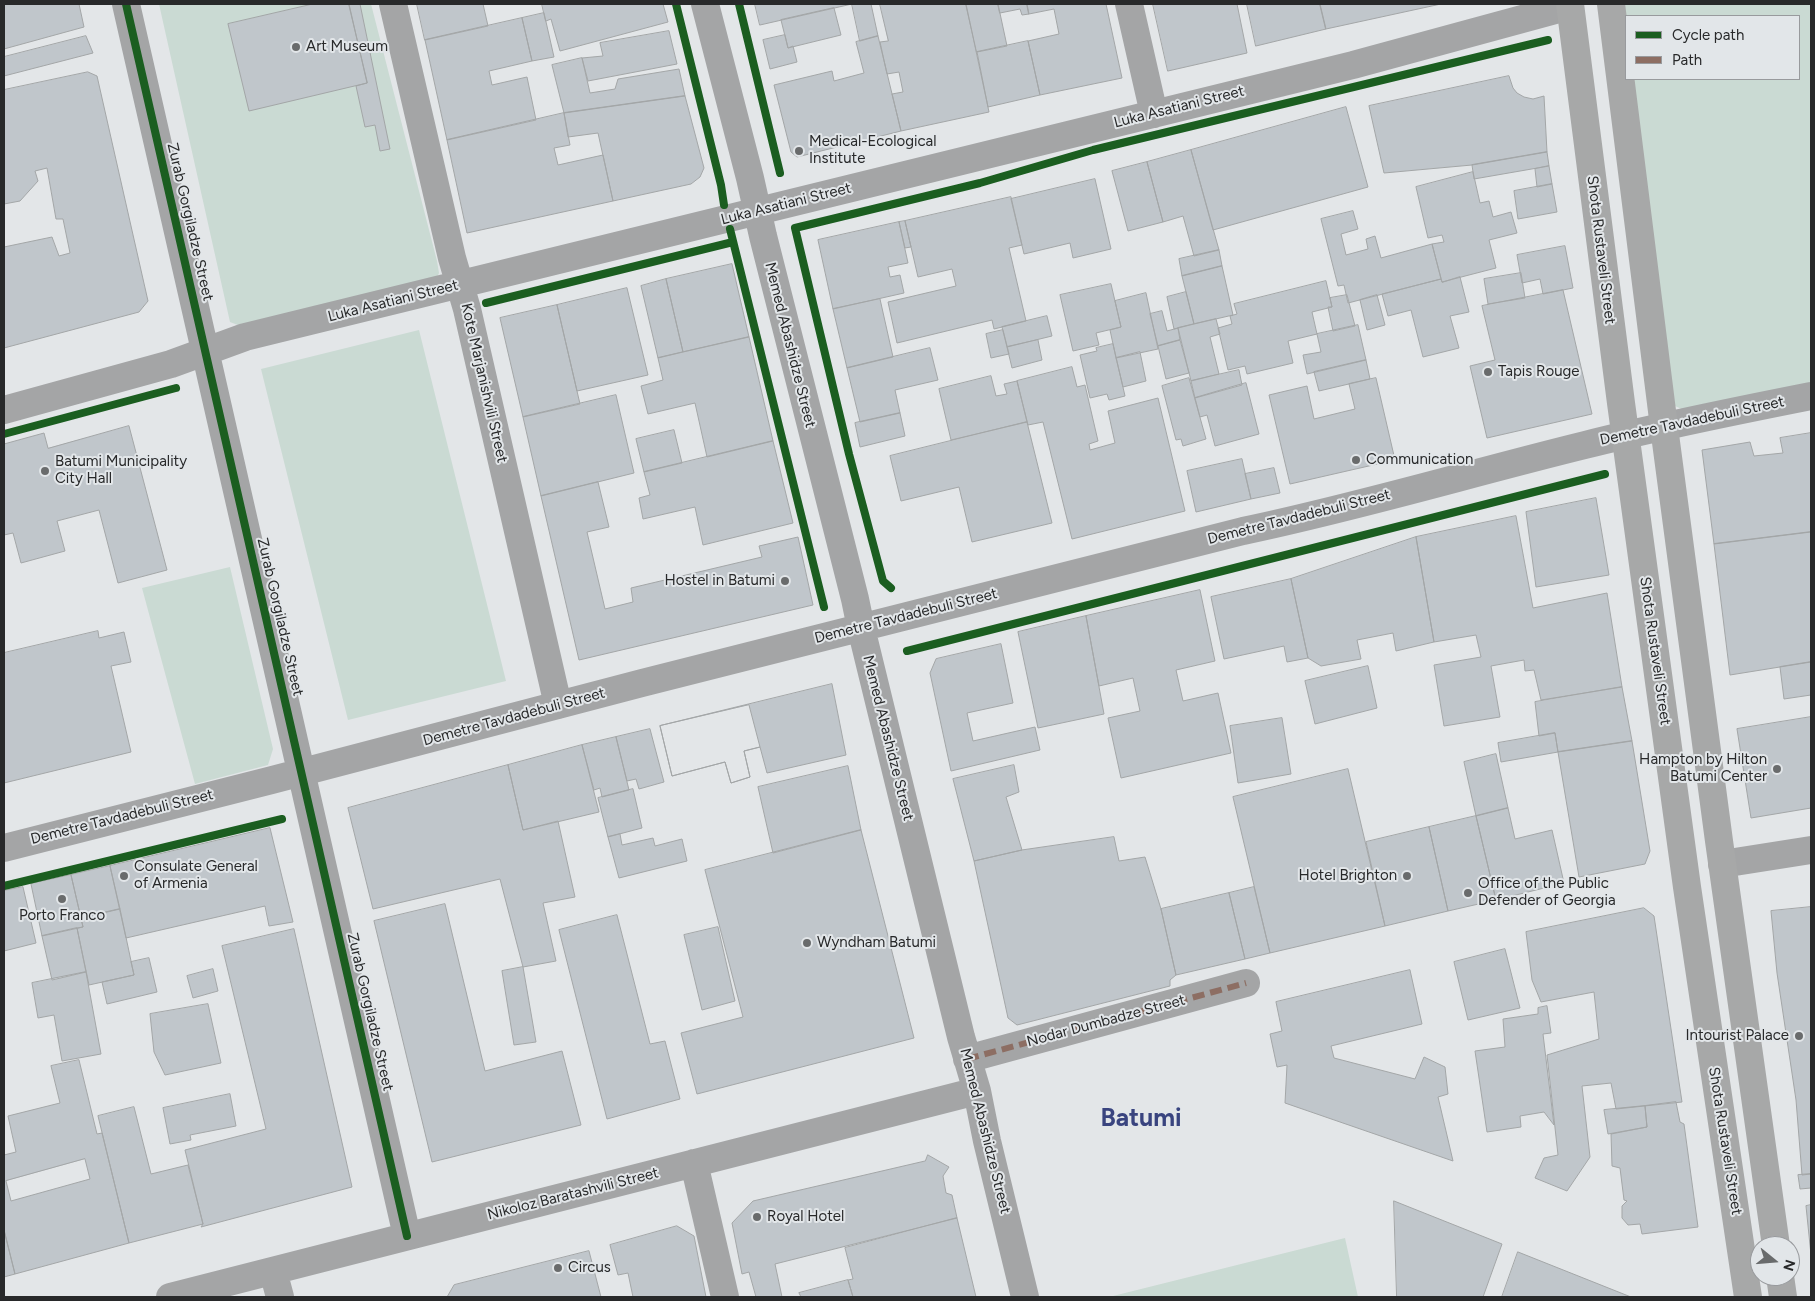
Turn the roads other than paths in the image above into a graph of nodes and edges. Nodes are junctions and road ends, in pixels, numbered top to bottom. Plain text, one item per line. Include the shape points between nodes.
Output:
1 (126, 4) edge
2 (393, 4) edge
3 (706, 4) edge
4 (1129, 4) edge
5 (1611, 4) edge
6 (1570, 5) edge
7 (1154, 114) junction
8 (758, 212) junction
9 (461, 284) junction
10 (204, 352) junction
11 (1811, 396) edge
12 (4, 410) edge
13 (1664, 427) junction
14 (1625, 435) junction
15 (861, 628) junction
16 (558, 705) junction
17 (301, 772) junction
18 (4, 848) edge
19 (1811, 850) edge
20 (1722, 864) junction
21 (1246, 983) dead end
22 (967, 1059) junction
23 (977, 1091) junction
24 (694, 1163) junction
25 (407, 1236) junction
26 (1775, 1236) edge
27 (273, 1271) junction
28 (170, 1297) edge
29 (280, 1297) edge
30 (725, 1297) edge
31 (1026, 1297) edge
32 (1748, 1297) edge

1 - 10 street, Zurab Gorgiladze Street
2 - 9 street, Kote Marjanishvili Street via 452,258
3 - 8 street, Memed Abashidze Street
4 - 7 street
5 - 13 main road
6 - 7 street, Luka Asatiani Street via 1353,65
6 - 14 main road, Shota Rustaveli Street
7 - 8 street, Luka Asatiani Street
8 - 9 street, Luka Asatiani Street
8 - 15 street, Memed Abashidze Street
9 - 10 street, Luka Asatiani Street via 246,337
9 - 16 street, Kote Marjanishvili Street
10 - 12 street, Luka Asatiani Street
10 - 17 street, Zurab Gorgiladze Street
11 - 13 street, Demetre Tavdadebuli Street
13 - 14 street, Demetre Tavdadebuli Street
13 - 20 main road
14 - 15 street, Demetre Tavdadebuli Street
14 - 32 main road, Shota Rustaveli Street
15 - 16 street, Demetre Tavdadebuli Street
15 - 22 street, Memed Abashidze Street
16 - 17 street, Demetre Tavdadebuli Street
17 - 18 street, Demetre Tavdadebuli Street
17 - 25 street, Zurab Gorgiladze Street
19 - 20 street
20 - 26 main road
21 - 22 street, Nodar Dumbadze Street
22 - 23 street, Memed Abashidze Street
23 - 24 street, Nikoloz Baratashvili Street
23 - 31 street, Memed Abashidze Street
24 - 25 street, Nikoloz Baratashvili Street
24 - 30 street
25 - 27 street, Nikoloz Baratashvili Street
27 - 28 street, Nikoloz Baratashvili Street
27 - 29 street

